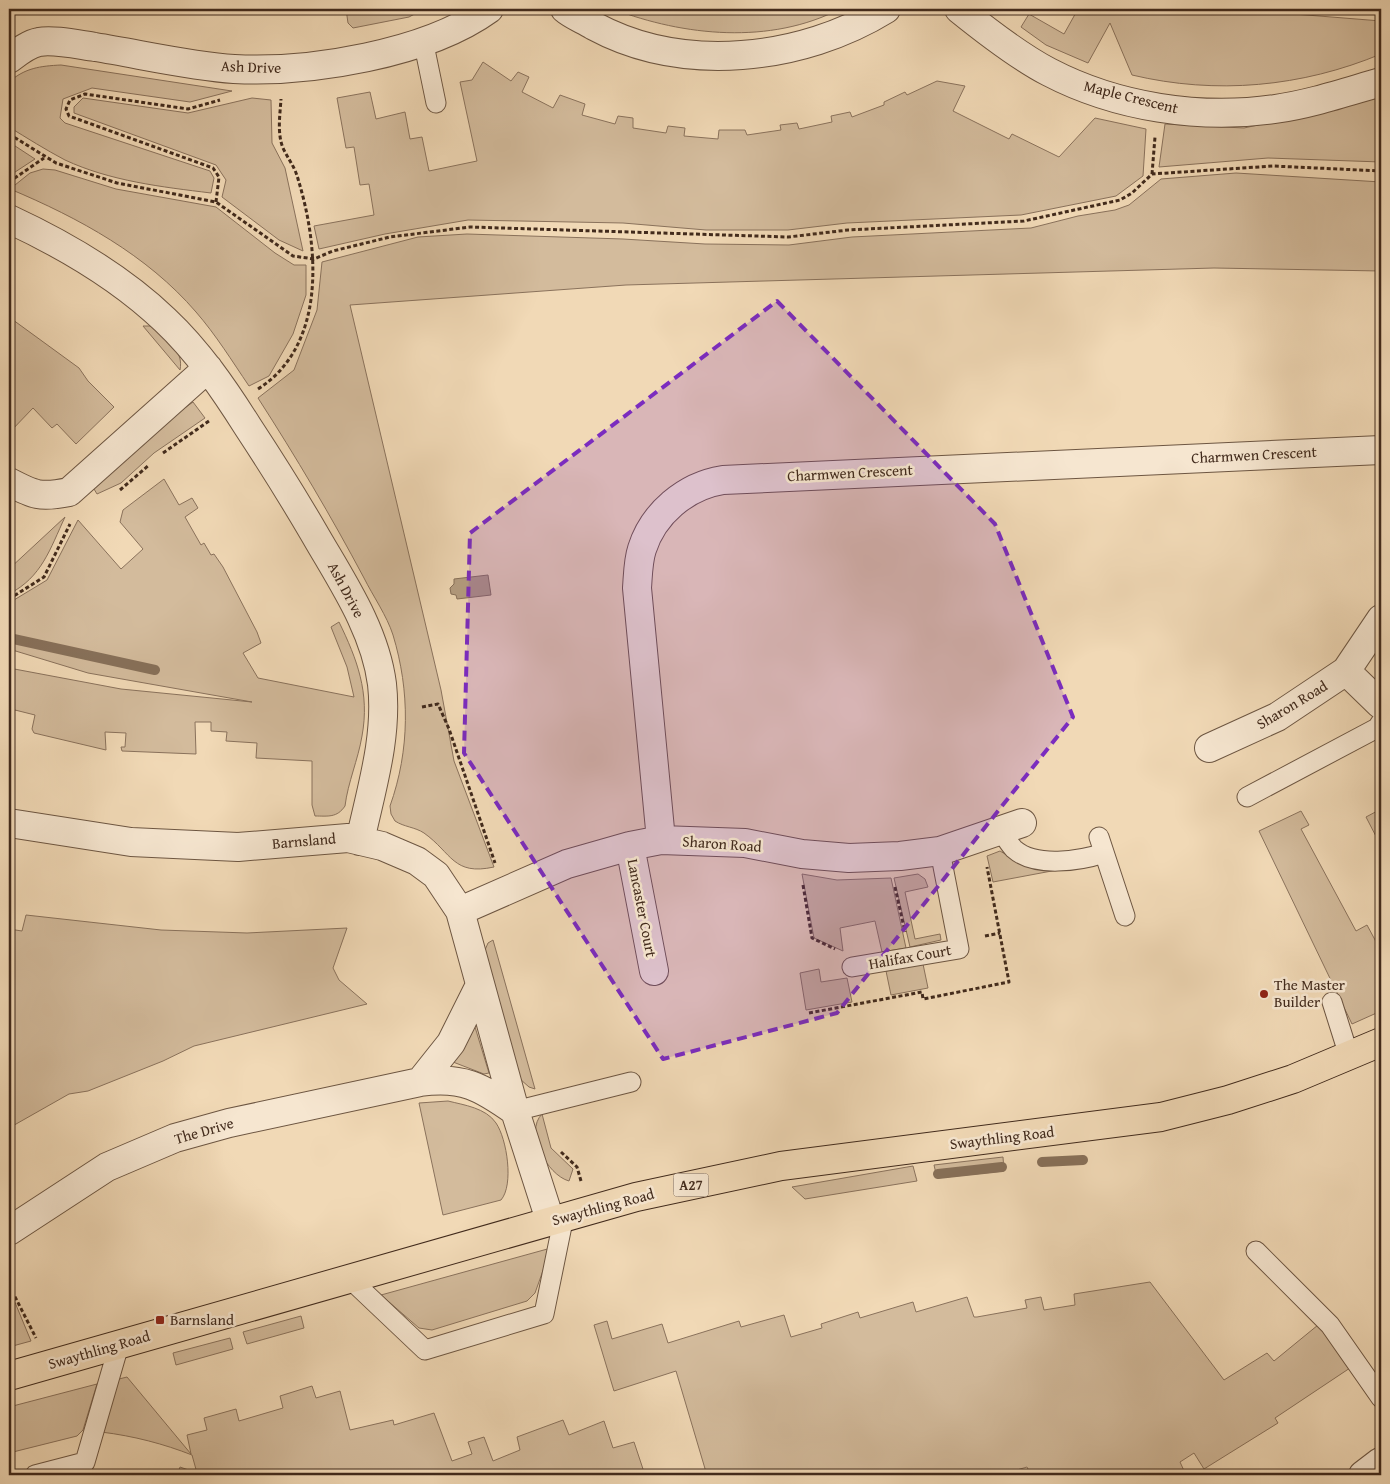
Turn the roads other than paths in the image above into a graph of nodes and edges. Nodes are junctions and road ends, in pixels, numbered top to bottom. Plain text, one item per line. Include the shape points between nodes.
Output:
1 (489, 9) edge
2 (565, 9) edge
3 (886, 9) edge
4 (959, 9) edge
5 (423, 40) junction
6 (9, 59) edge
7 (1381, 82) edge
8 (436, 103) dead end
9 (9, 219) edge
10 (208, 368) junction
11 (1381, 450) edge
12 (9, 482) edge
13 (1381, 619) edge
14 (1346, 671) junction
15 (1381, 709) edge
16 (1209, 748) dead end
17 (1247, 797) dead end
18 (9, 823) edge
19 (1011, 827) joint
20 (662, 840) junction
21 (360, 841) junction
22 (630, 846) junction
23 (940, 851) junction
24 (460, 911) junction
25 (1125, 916) dead end
26 (852, 967) road end
27 (654, 971) dead end
28 (480, 985) junction
29 (1332, 1002) dead end
30 (1381, 1042) edge
31 (1349, 1056) junction
32 (420, 1082) junction
33 (631, 1082) dead end
34 (515, 1111) junction
35 (557, 1218) junction
36 (9, 1231) edge
37 (1256, 1251) dead end
38 (348, 1278) junction
39 (119, 1345) junction
40 (9, 1376) edge
41 (1381, 1398) edge
42 (35, 1475) edge

1 - 5 street, Ash Drive
2 - 3 street via 632,44 690,55 755,54 813,42 862,24
4 - 7 street, Maple Crescent via 1048,72 1107,94 1158,107 1207,113 1276,109
5 - 6 street, Ash Drive via 346,62 281,69 232,69 81,45 39,42
5 - 8 lane
9 - 10 street, Ash Drive via 52,239 106,272 164,319
10 - 12 street via 69,492 34,495
10 - 21 street, Ash Drive via 293,495 355,603 373,648 382,682 384,712 376,771
11 - 20 street, Charmwen Crescent via 722,480 687,492 669,506 650,529 641,551 636,588
13 - 14 street, Sharon Road
14 - 15 street
14 - 16 street, Sharon Road via 1277,717
15 - 17 lane via 1377,728
18 - 21 street, Barnsland via 132,842 238,847 322,838
19 - 23 street, Sharon Road
19 - 25 lane via 1015,850 1056,862 1085,859 1102,845
20 - 22 street, Sharon Road
20 - 23 street, Sharon Road via 745,843 849,858
21 - 24 street, Barnsland via 398,851 417,861 436,875
22 - 24 street, Sharon Road via 567,864
22 - 27 street, Lancaster Court
23 - 26 lane, Halifax Court via 959,949
24 - 28 street, Barnsland
28 - 32 street via 451,1043
28 - 34 street, Barnsland
29 - 31 lane
30 - 31 main road, Swaythling Road / A27
31 - 35 main road, Swaythling Road / A27 via 1293,1079 1161,1117 782,1166 636,1197
32 - 34 street, The Drive via 441,1079 485,1090
32 - 36 street, The Drive via 229,1123 175,1138 107,1167
33 - 34 lane
34 - 35 street, Barnsland
35 - 38 main road, Swaythling Road / A27
35 - 38 lane via 544,1314 425,1350
37 - 41 lane via 1330,1325
38 - 39 main road, Swaythling Road / A27
39 - 40 main road, Swaythling Road / A27
39 - 42 lane via 85,1462

